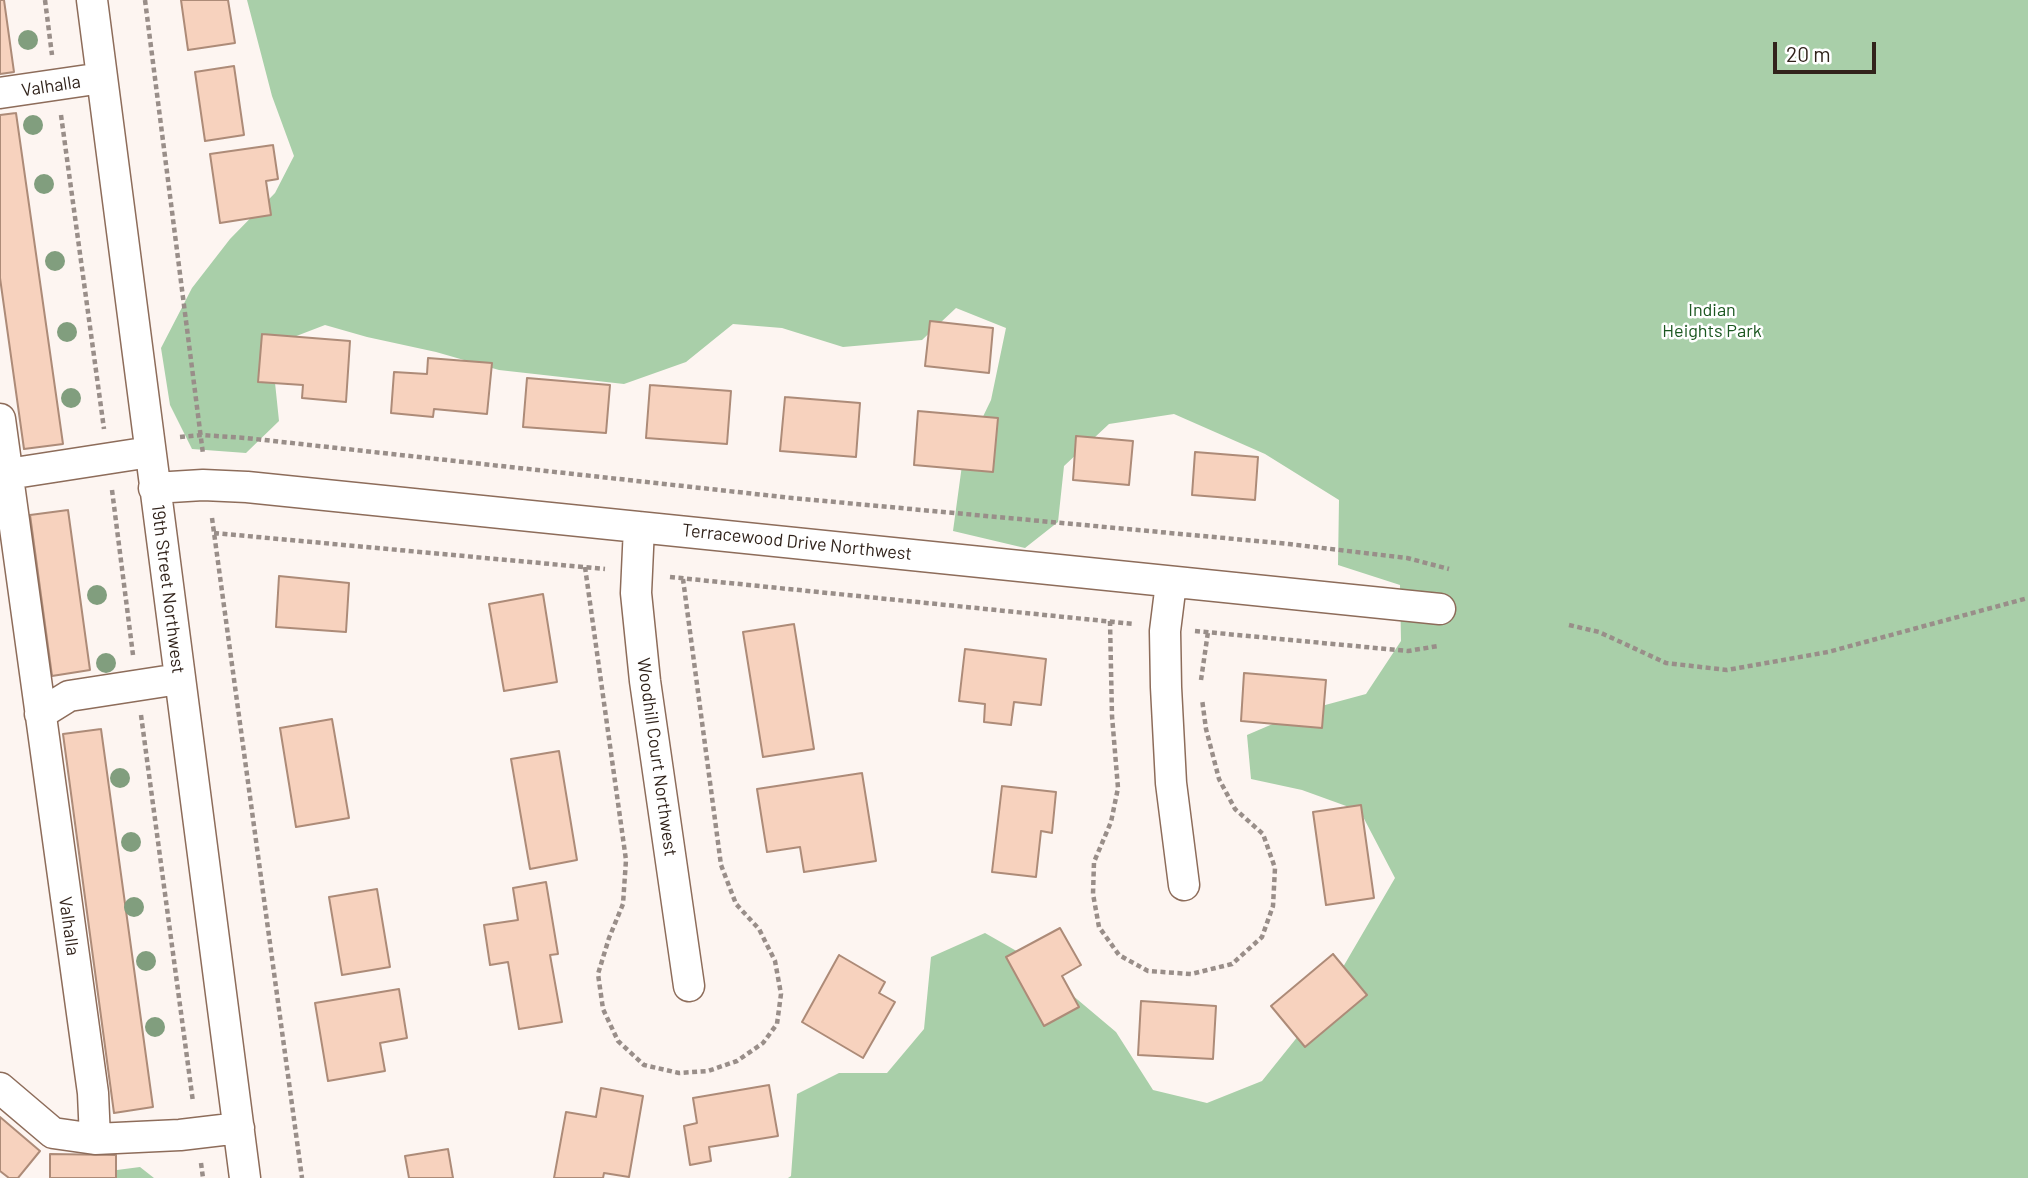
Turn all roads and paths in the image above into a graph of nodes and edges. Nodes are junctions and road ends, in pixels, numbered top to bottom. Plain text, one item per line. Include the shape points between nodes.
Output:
1 (45, 0) edge
2 (92, 0) edge
3 (145, 0) edge
4 (102, 78) junction
5 (57, 86) junction
6 (0, 93) edge
7 (0, 419) edge
8 (106, 444) junction
9 (150, 452) junction
10 (8, 474) junction
11 (154, 488) junction
12 (639, 527) junction
13 (585, 567) dead end
14 (1449, 569) dead end
15 (683, 579) dead end
16 (1171, 583) junction
17 (2028, 598) edge
18 (1440, 609) dead end
19 (1110, 621) dead end
20 (1569, 625) dead end
21 (1208, 632) dead end
22 (1438, 646) dead end
23 (180, 679) junction
24 (137, 686) junction
25 (40, 715) junction
26 (1184, 885) dead end
27 (689, 986) dead end
28 (0, 1088) edge
29 (239, 1128) junction
30 (197, 1133) junction
31 (95, 1139) junction
32 (203, 1178) edge
33 (245, 1178) edge
34 (302, 1178) edge

1 - 5 path
2 - 4 street, 19th Street Northwest
3 - 14 path via 201,435 792,498 1289,544 1407,558
4 - 5 street, Valhalla
4 - 9 street, 19th Street Northwest
5 - 6 street, Valhalla
5 - 8 path
7 - 10 street, Valhalla
8 - 9 street
8 - 10 street
8 - 24 path
9 - 11 street, 19th Street Northwest
10 - 25 street, Valhalla
11 - 12 street, Terracewood Drive Northwest via 247,487
11 - 23 street, 19th Street Northwest
12 - 16 street, Terracewood Drive Northwest
12 - 27 street, Woodhill Court Northwest via 636,593 645,681
13 - 34 path via 214,533
15 - 19 path
16 - 18 street, Terracewood Drive Northwest
16 - 26 street via 1165,631 1166,687 1171,783
17 - 20 path via 1828,652 1727,670 1666,663 1599,632
21 - 22 path via 1408,651
23 - 24 street
23 - 29 street, 19th Street Northwest
24 - 25 street via 69,696
24 - 30 path
25 - 31 street, Valhalla via 93,1093
28 - 31 street via 53,1133
29 - 30 street
29 - 33 street, 19th Street Northwest
30 - 31 street
30 - 32 path

